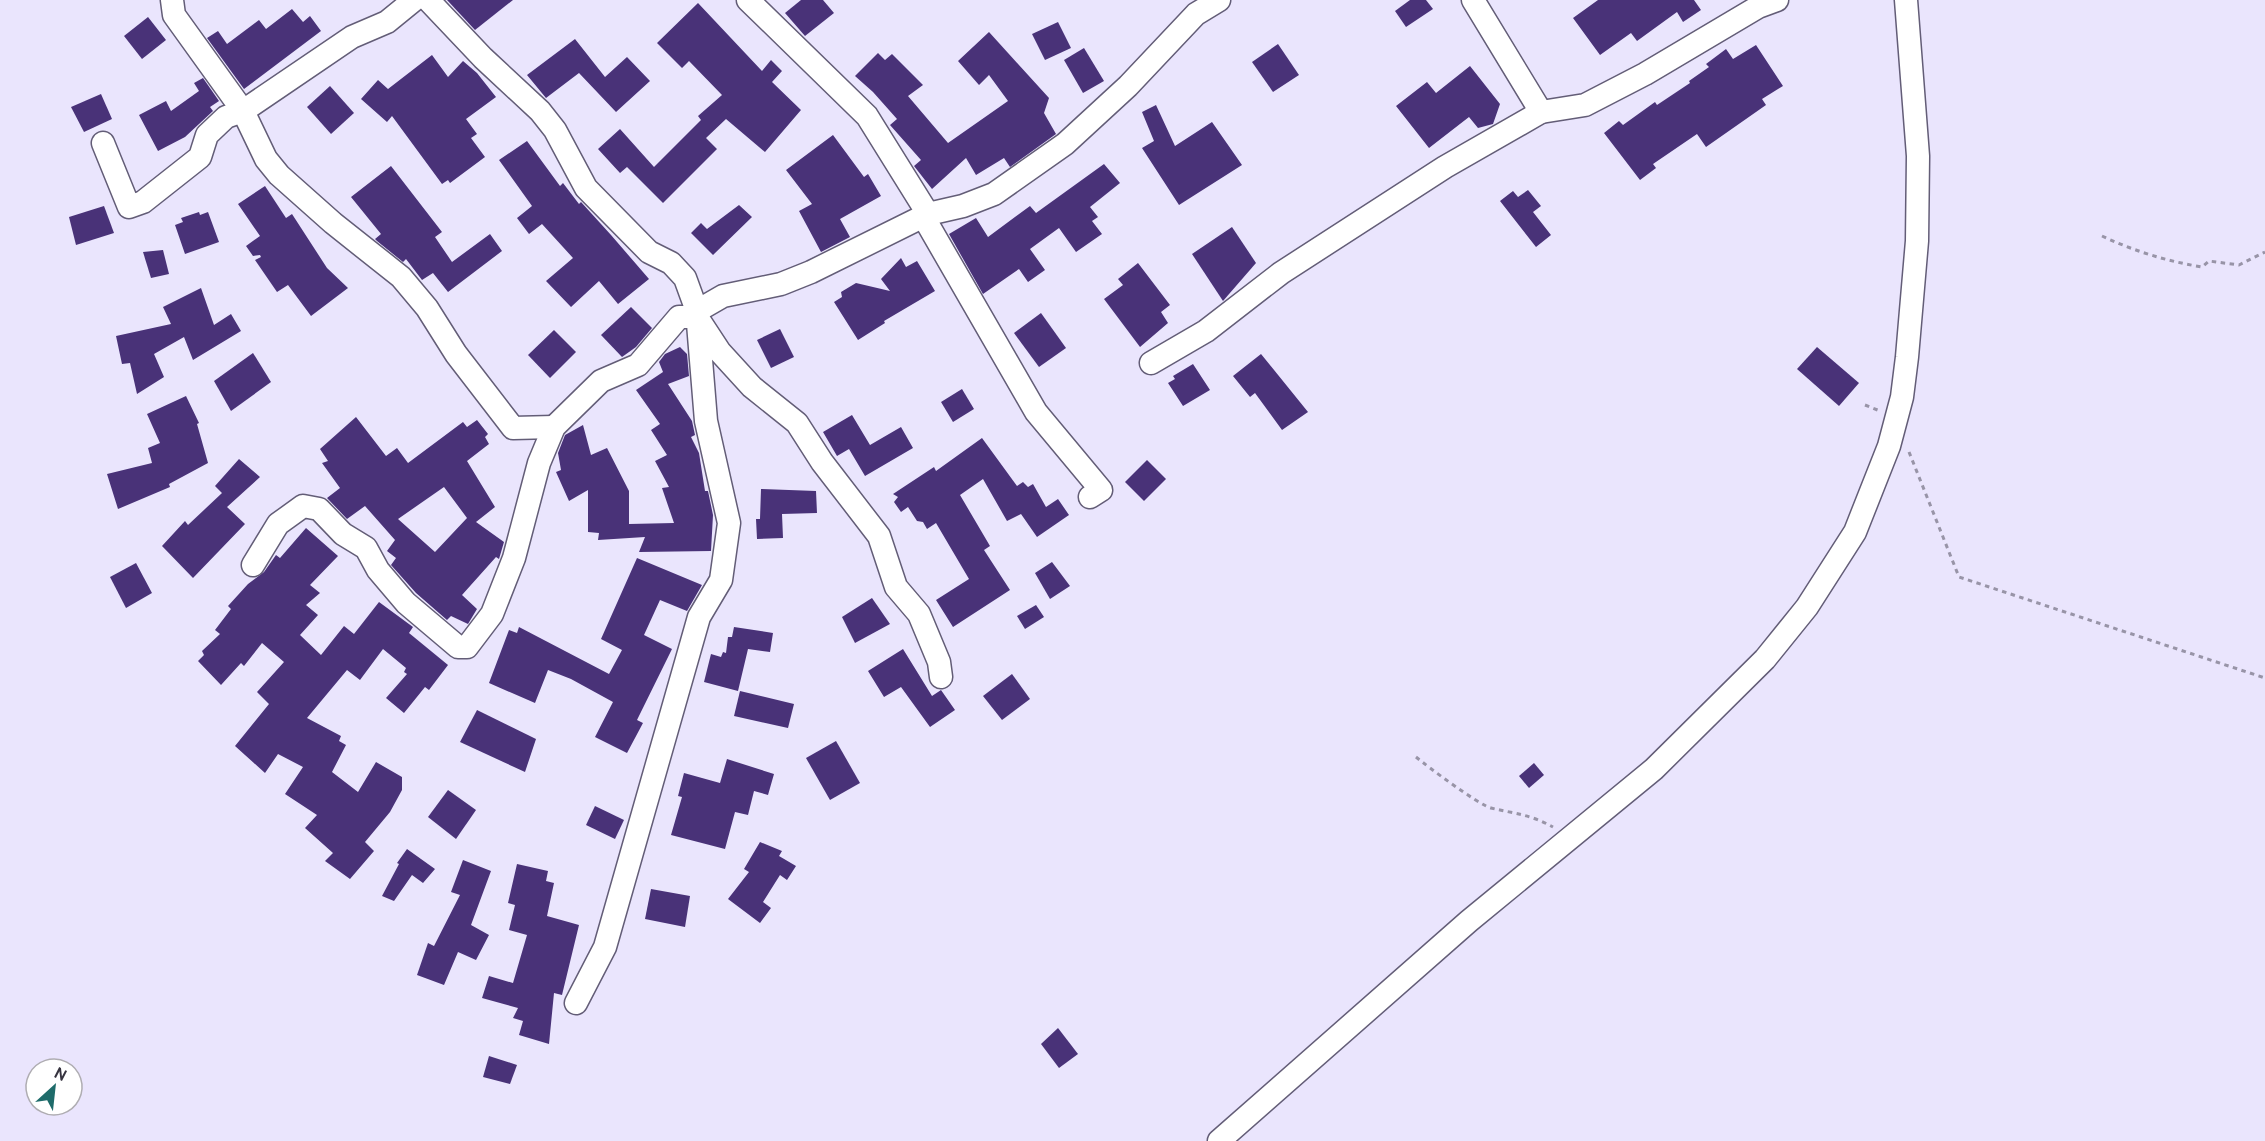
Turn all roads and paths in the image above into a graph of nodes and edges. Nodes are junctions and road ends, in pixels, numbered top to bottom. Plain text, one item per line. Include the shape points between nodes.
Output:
1 (172, 0) edge
2 (414, 0) edge
3 (428, 0) edge
4 (748, 0) edge
5 (1219, 0) edge
6 (1473, 0) edge
7 (1777, 0) edge
8 (1906, 0) edge
9 (243, 111) junction
10 (1540, 112) junction
11 (103, 143) dead end
12 (926, 215) junction
13 (2102, 236) dead end
14 (2265, 252) edge
15 (698, 314) junction
16 (1150, 363) dead end
17 (554, 428) junction
18 (1908, 449) dead end
19 (1090, 497) dead end
20 (253, 565) dead end
21 (941, 677) dead end
22 (2265, 678) edge
23 (1416, 758) dead end
24 (1570, 838) junction
25 (576, 1003) dead end
26 (1219, 1141) edge

1 - 9 street via 174,15
2 - 9 street via 387,22 352,37
3 - 15 street via 540,111 555,130 586,188 649,252 677,268 685,278
4 - 12 street via 867,116
5 - 12 street via 1196,14 1095,117 1039,165 994,194
6 - 10 street
7 - 10 street via 1585,105
8 - 24 street via 1918,156 1917,242 1902,397 1876,485 1855,532 1830,572 1765,659 1654,769
9 - 11 street via 226,117 207,135 200,157 143,202 129,207
9 - 17 street via 266,159 279,175 401,277 513,428
10 - 16 street via 1445,167 1281,273 1206,331
12 - 15 street via 812,272 781,284 723,296
12 - 19 street via 1036,412 1101,490
13 - 14 path via 2141,253 2202,267 2209,261 2239,265
15 - 17 street via 679,317 638,365 602,381
15 - 21 street via 720,352 752,387 797,423 879,536 896,587 919,614 939,662
15 - 25 street via 706,421 729,523 721,580 699,617 605,947
17 - 20 street via 539,463 514,558 492,614 467,647 459,647 406,603 378,570 366,548 313,507 303,506 278,524
18 - 22 path via 1959,577
23 - 24 path via 1488,807 1538,818
24 - 26 street via 1469,921

